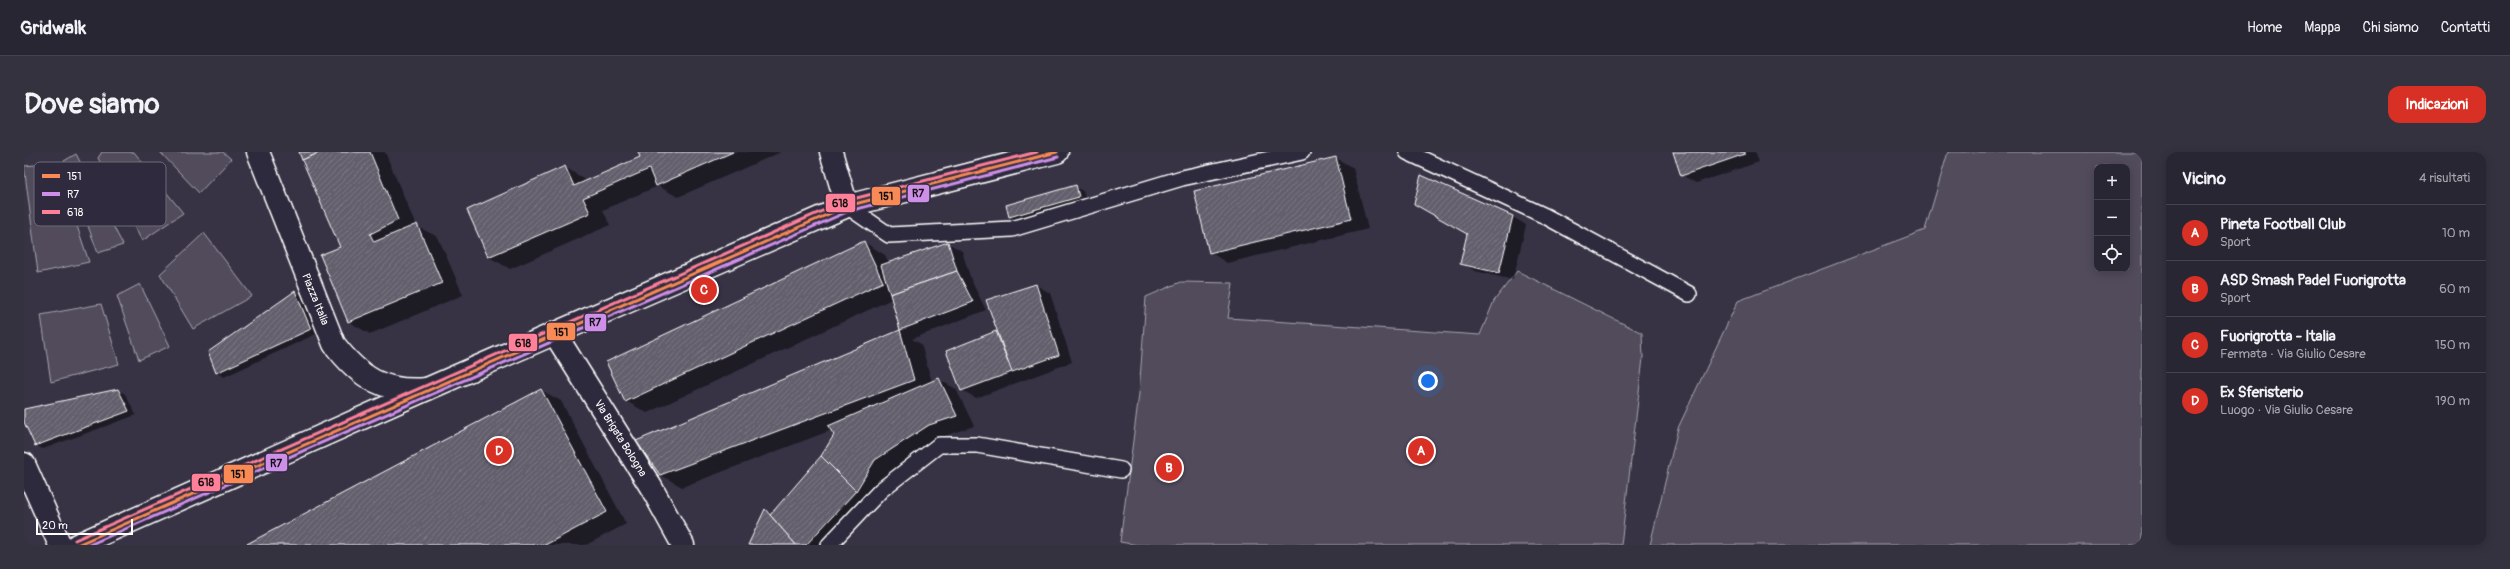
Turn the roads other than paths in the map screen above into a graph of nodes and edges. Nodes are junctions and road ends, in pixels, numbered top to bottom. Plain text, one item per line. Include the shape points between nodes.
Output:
1 (258, 152) edge
2 (831, 152) edge
3 (1057, 152) edge
4 (1302, 152) edge
5 (1407, 152) edge
6 (847, 206) junction
7 (1689, 294) dead end
8 (554, 334) junction
9 (427, 389) junction
10 (24, 464) edge
11 (1121, 470) dead end
12 (60, 545) edge
13 (77, 545) edge
14 (683, 545) edge
15 (829, 545) edge

1 - 9 main road, Piazza Italia via 334,344 349,363 369,378 390,388
2 - 6 main road
3 - 6 main road
4 - 6 lane via 1182,178 1012,230 889,235
5 - 7 lane via 1545,216
6 - 8 main road
8 - 9 main road
8 - 14 main road, Via Brigata Bologna via 651,487
9 - 13 main road
10 - 12 main road
11 - 15 lane via 977,445 938,445 881,490

